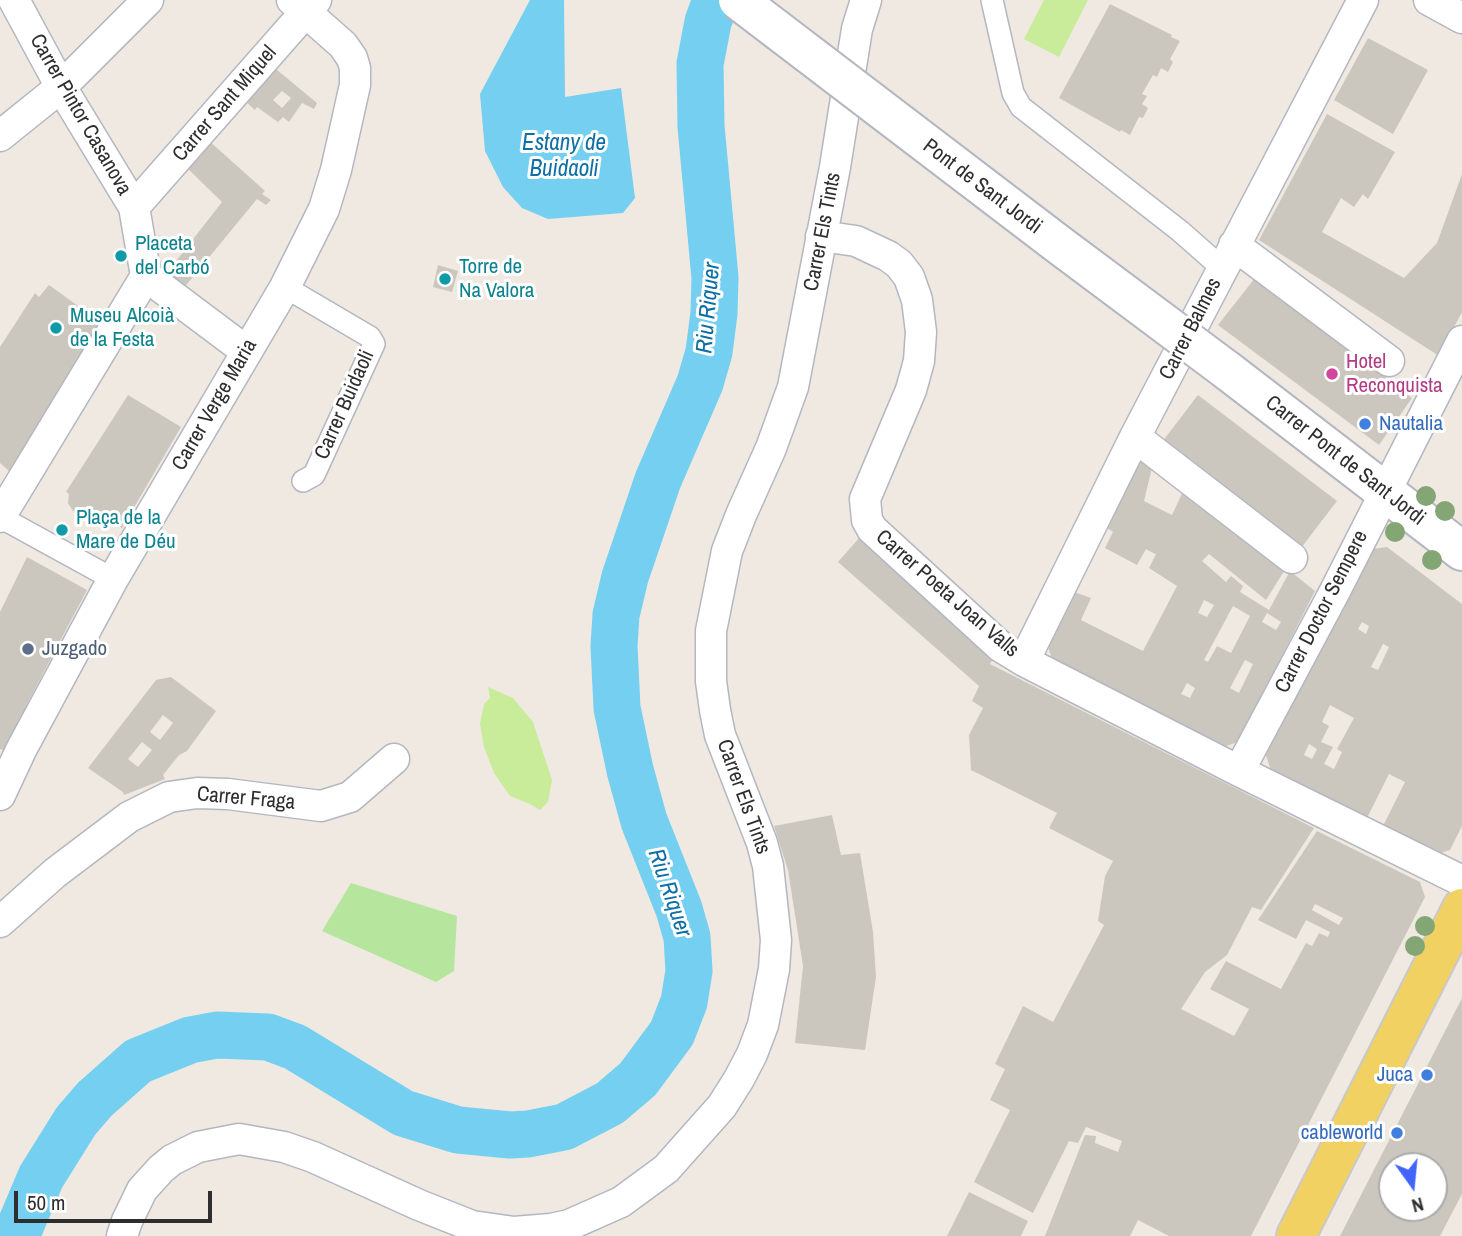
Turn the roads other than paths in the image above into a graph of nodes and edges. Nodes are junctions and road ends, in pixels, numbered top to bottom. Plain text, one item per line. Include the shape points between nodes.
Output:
1 (13, 0) edge
2 (148, 0) edge
3 (738, 0) edge
4 (866, 0) edge
5 (992, 0) edge
6 (1363, 0) edge
7 (1429, 0) edge
8 (305, 4) edge
9 (1462, 18) edge
10 (61, 87) junction
11 (0, 136) edge
12 (134, 207) junction
13 (821, 236) junction
14 (1228, 256) junction
15 (146, 276) junction
16 (285, 287) junction
17 (1462, 341) edge
18 (246, 351) junction
19 (1390, 361) dead end
20 (1228, 371) joint
21 (1135, 437) junction
22 (303, 481) dead end
23 (1384, 492) junction
24 (0, 517) edge
25 (1462, 551) edge
26 (1292, 558) dead end
27 (113, 579) junction
28 (1024, 661) junction
29 (394, 759) dead end
30 (1239, 771) junction
31 (0, 795) edge
32 (1462, 881) edge
33 (1462, 908) edge
34 (0, 922) edge
35 (122, 1236) edge
36 (1296, 1236) edge

1 - 10 street, Carrer Pintor Casanova
2 - 10 street
3 - 20 main road, Pont de Sant Jordi, bridge
4 - 13 street, Carrer Els Tints
5 - 14 street via 1020,107 1180,231
6 - 14 street, Carrer Balmes
7 - 9 street
8 - 12 street, Carrer Sant Miquel
8 - 16 street, Carrer Verge Maria via 348,50 356,76 324,209
10 - 11 street
10 - 12 street, Carrer Pintor Casanova
12 - 15 street, Carrer Pintor Casanova
13 - 28 street, Carrer Poeta Joan Valls via 872,247 899,264 914,287 919,313 916,375 867,492 867,520 1001,647
13 - 35 street, Carrer Els Tints via 793,387 727,551 711,631 711,681 720,735 762,844 776,940 763,1025 722,1106 686,1149 645,1187 596,1215 551,1229 514,1232 472,1226 304,1154 239,1139 198,1147 161,1169 142,1190
14 - 19 street
14 - 21 street, Carrer Balmes
15 - 18 street
15 - 24 street
16 - 18 street, Carrer Verge Maria
16 - 22 street, Carrer Buidaoli via 370,337 374,344 314,475
17 - 23 street, Carrer Doctor Sempere
18 - 27 street, Carrer Verge Maria
20 - 23 main road, Carrer Pont de Sant Jordi
21 - 26 street
21 - 28 street, Carrer Balmes
23 - 25 main road, Carrer Pont de Sant Jordi
23 - 30 street, Carrer Doctor Sempere
24 - 27 street
27 - 31 street, Carrer Verge Maria
28 - 30 street, Carrer Poeta Joan Valls
29 - 34 street, Carrer Fraga via 349,797 321,806 228,794 169,797 129,817
30 - 32 street, Carrer Poeta Joan Valls
33 - 36 main road

